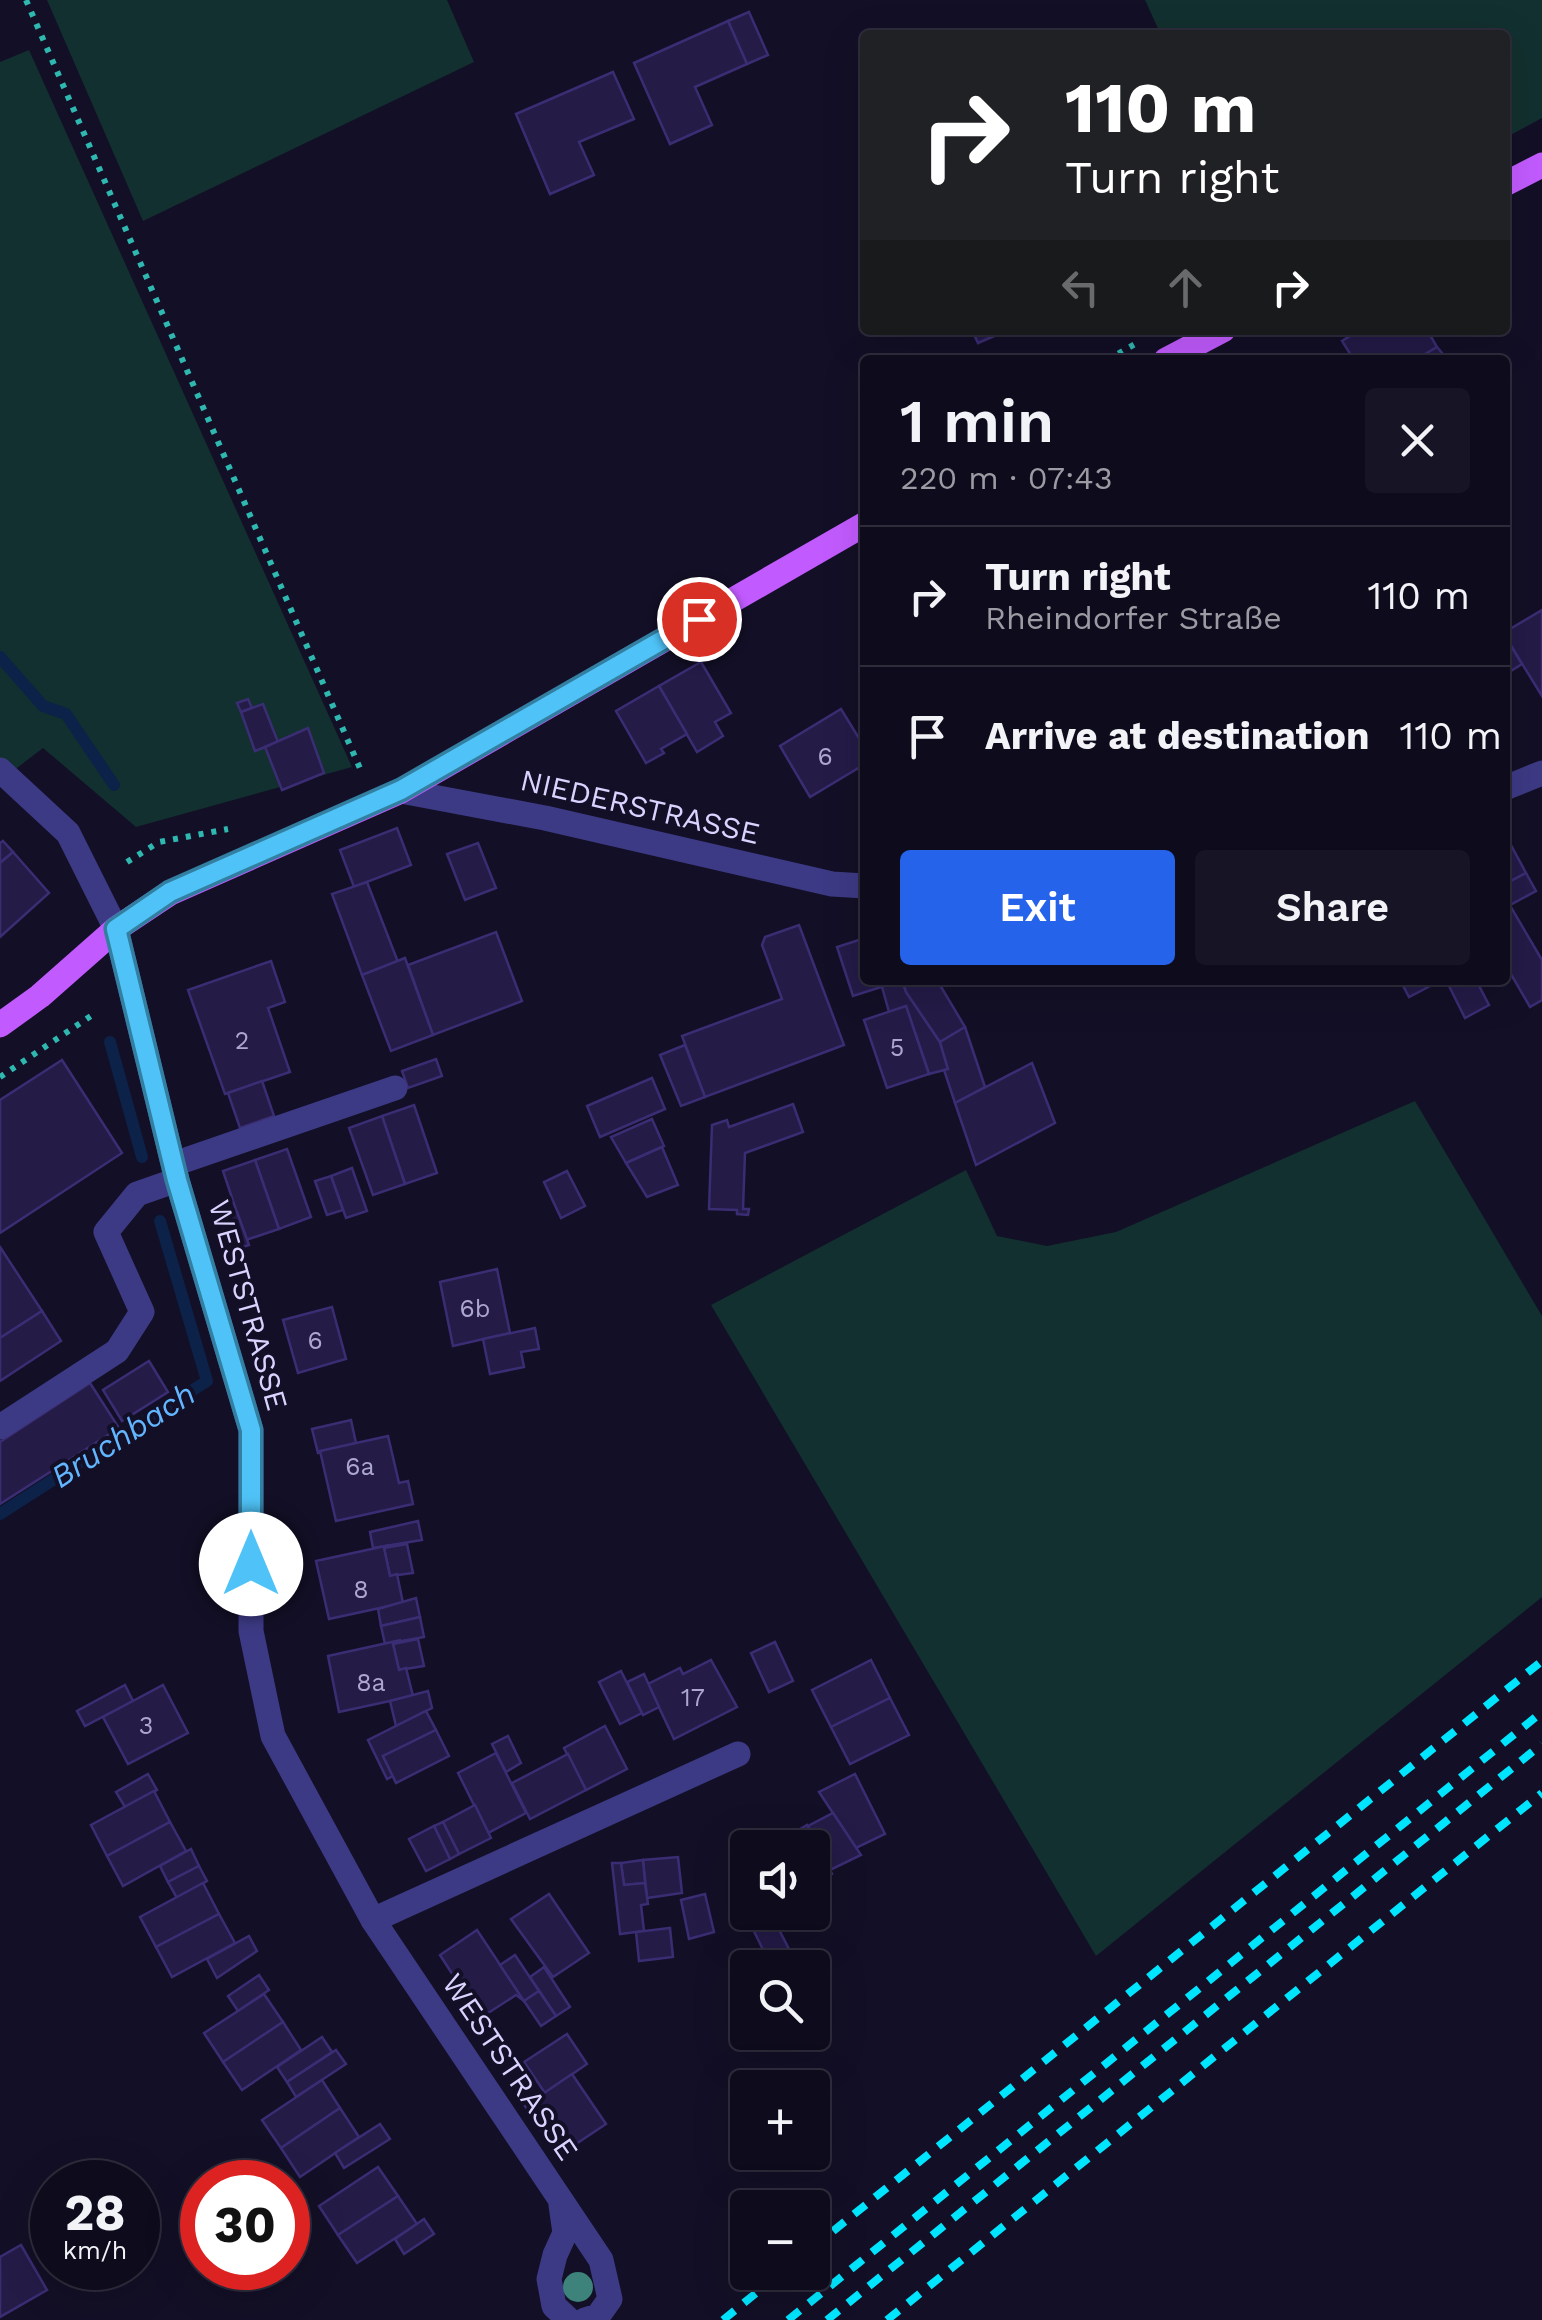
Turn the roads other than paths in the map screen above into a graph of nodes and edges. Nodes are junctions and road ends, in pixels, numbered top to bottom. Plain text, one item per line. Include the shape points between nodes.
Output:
1 (1542, 164) edge
2 (1510, 181) edge
3 (1214, 335) edge
4 (1176, 355) edge
5 (860, 527) edge
6 (0, 770) edge
7 (1542, 773) edge
8 (1510, 786) edge
9 (401, 790) junction
10 (860, 886) edge
11 (116, 929) junction
12 (0, 1024) edge
13 (395, 1088) dead end
14 (175, 1172) junction
15 (0, 1427) edge
16 (738, 1754) dead end
17 (373, 1920) junction
18 (560, 2200) junction
19 (568, 2320) edge
20 (584, 2320) edge

1 - 2 main road
3 - 4 main road
5 - 9 main road
6 - 11 street, WESTSTRASSE via 68,833
7 - 8 street
9 - 10 street, NIEDERSTRASSE
9 - 11 main road via 170,892
11 - 12 main road
11 - 14 street, WESTSTRASSE
13 - 14 street
14 - 15 street via 138,1194 106,1232 142,1312 118,1351
14 - 17 street, WESTSTRASSE via 251,1430 252,1632 274,1736
16 - 17 street
17 - 18 street, WESTSTRASSE
18 - 19 street, WESTSTRASSE via 565,2234 549,2279 554,2306
18 - 20 street, WESTSTRASSE via 600,2260 610,2299 598,2316

